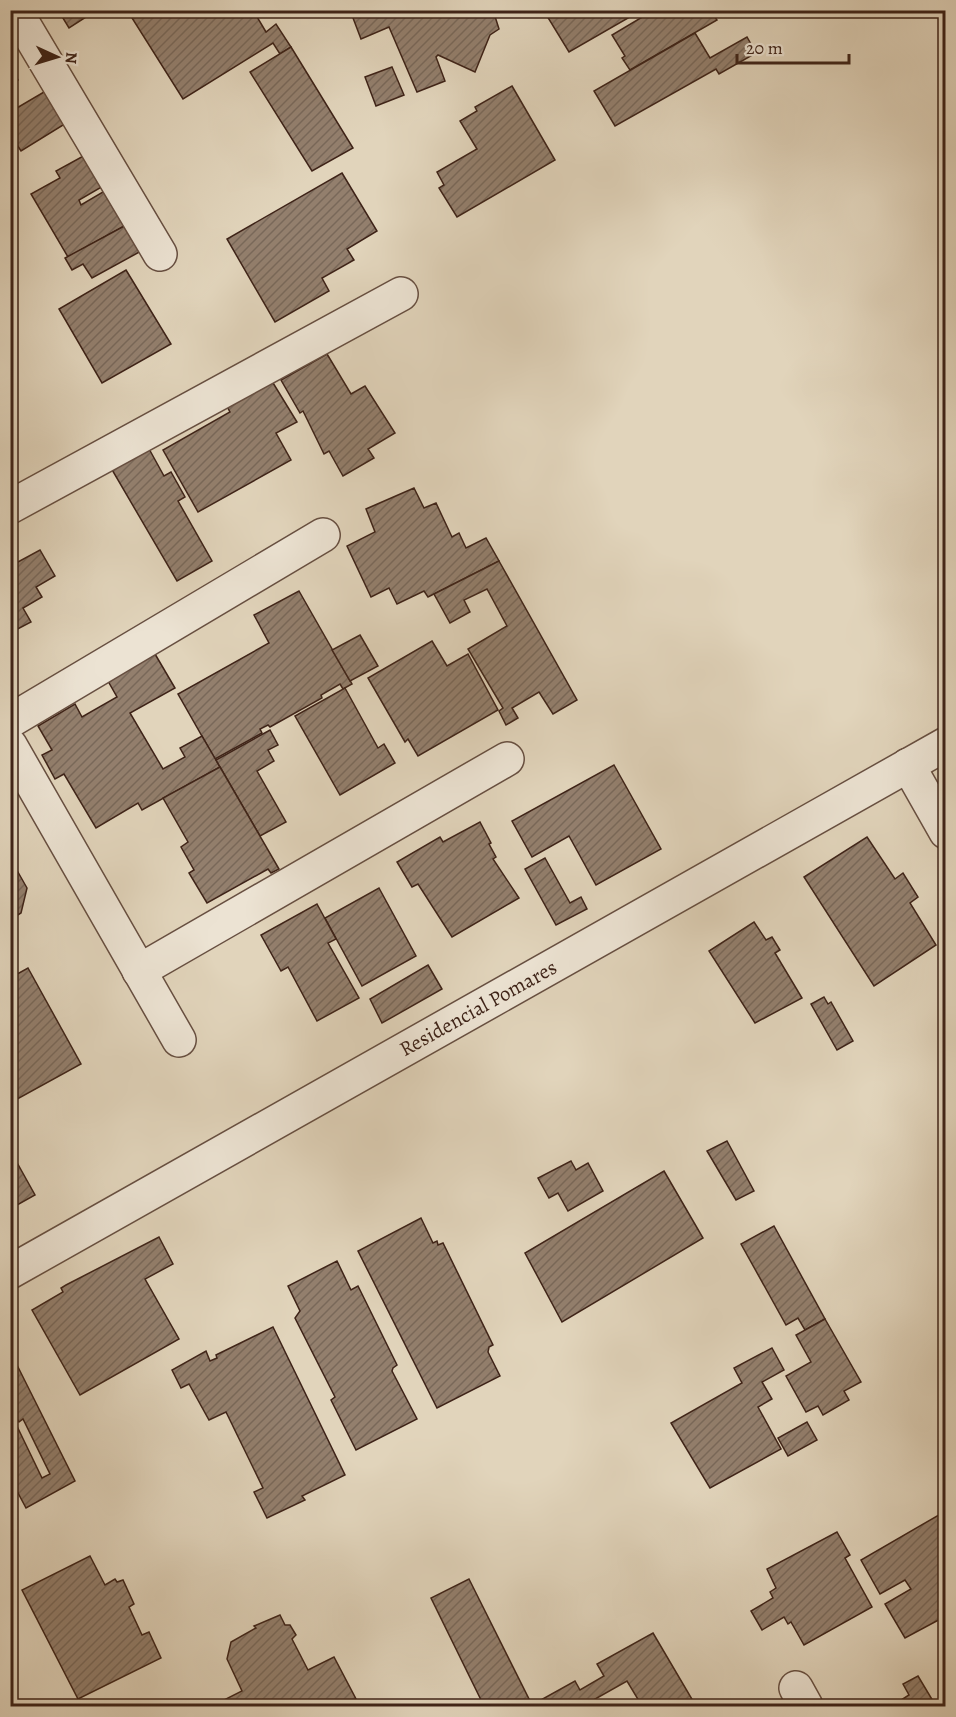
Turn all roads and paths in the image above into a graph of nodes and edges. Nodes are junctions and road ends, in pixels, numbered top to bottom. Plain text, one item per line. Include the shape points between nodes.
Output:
1 (15, 10) edge
2 (160, 254) dead end
3 (401, 294) dead end
4 (10, 507) edge
5 (323, 535) dead end
6 (10, 721) edge
7 (945, 744) edge
8 (10, 745) edge
9 (507, 759) dead end
10 (908, 765) junction
11 (945, 832) edge
12 (139, 971) junction
13 (179, 1040) dead end
14 (10, 1272) edge

1 - 2 street
3 - 4 street
5 - 6 street
7 - 10 street, Residencial Pomares
8 - 12 street
9 - 12 street
10 - 11 street
10 - 14 street, Residencial Pomares
12 - 13 street

